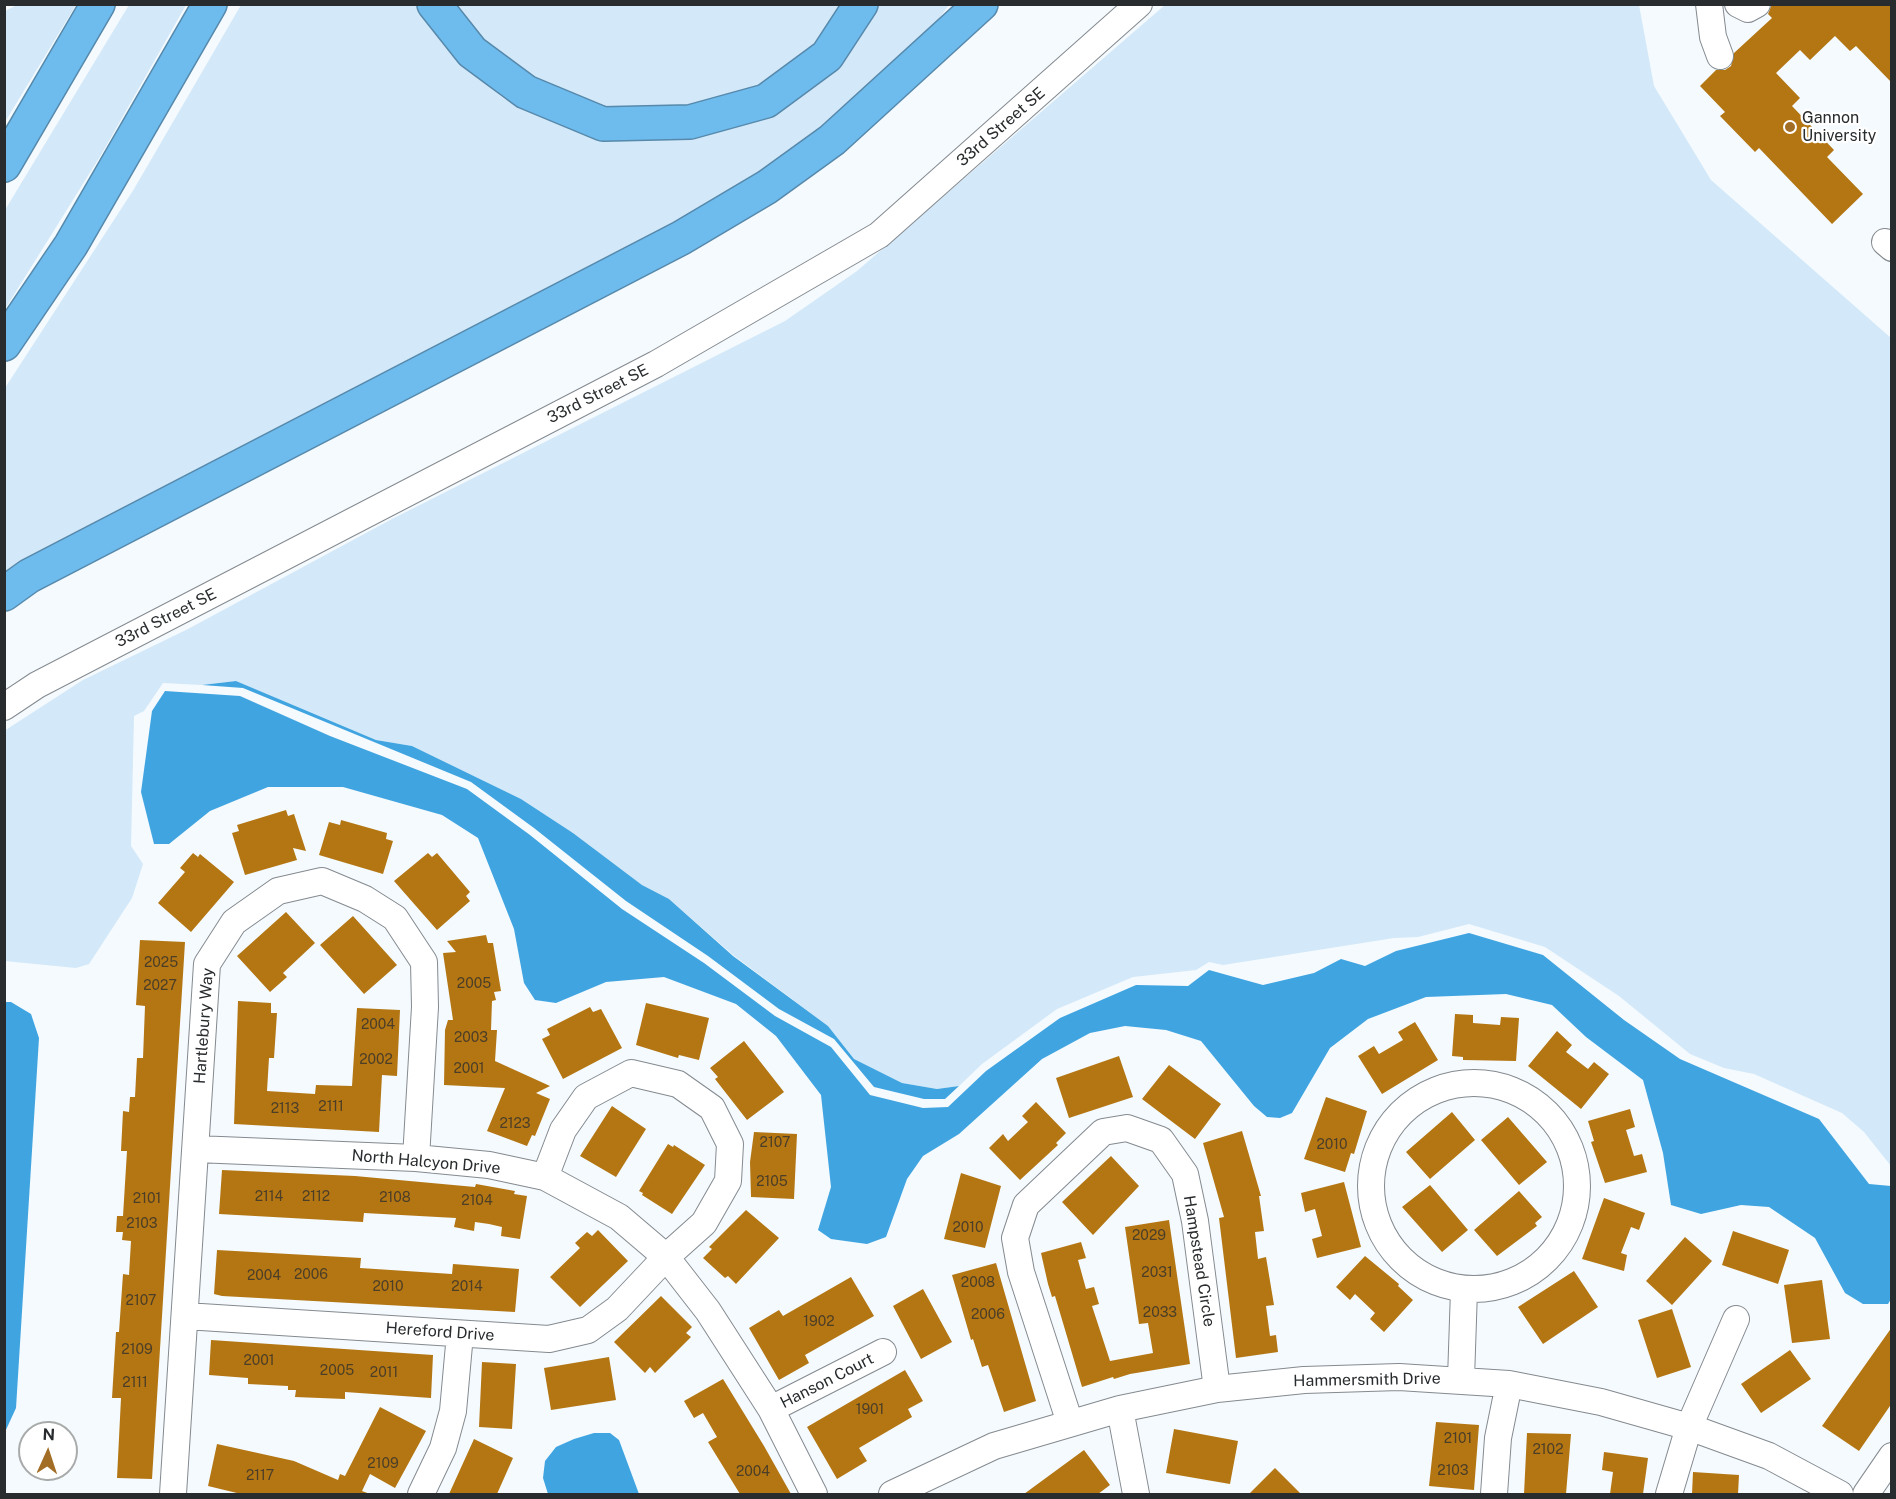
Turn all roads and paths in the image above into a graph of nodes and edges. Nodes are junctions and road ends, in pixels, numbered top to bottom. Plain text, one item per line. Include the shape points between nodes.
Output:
1 (98, 4) edge
2 (210, 4) edge
3 (434, 4) edge
4 (861, 4) edge
5 (960, 4) edge
6 (981, 4) edge
7 (1139, 4) edge
8 (1709, 4) edge
9 (1738, 4) edge
10 (1757, 4) edge
11 (927, 53) junction
12 (1720, 56) dead end
13 (4, 165) edge
14 (4, 344) edge
15 (4, 594) edge
16 (4, 707) edge
17 (196, 1149) junction
18 (416, 1158) junction
19 (545, 1177) junction
20 (666, 1257) junction
21 (1464, 1290) junction
22 (185, 1316) junction
23 (1736, 1319) dead end
24 (460, 1334) junction
25 (883, 1352) dead end
26 (1461, 1379) junction
27 (1509, 1384) junction
28 (1217, 1389) junction
29 (771, 1409) junction
30 (1120, 1409) junction
31 (1070, 1423) junction
32 (1689, 1427) junction
33 (1892, 1456) edge
34 (173, 1494) edge
35 (420, 1494) edge
36 (814, 1494) edge
37 (892, 1494) edge
38 (1136, 1494) edge
39 (1494, 1494) edge
40 (1670, 1494) edge
41 (1840, 1494) edge
42 (1866, 1494) edge

1 - 13 highway
2 - 14 highway via 71,245
3 - 4 highway via 472,52 525,93 603,124 690,122 766,101 827,56
5 - 11 highway
6 - 11 highway
7 - 16 street, 33rd Street SE via 879,235 656,364 37,685
8 - 12 street
9 - 10 street via 1748,9
11 - 15 highway via 832,140 767,187 691,232 29,576
17 - 18 street, North Halcyon Drive
17 - 18 street, Hartlebury Way via 207,964 234,922 278,891 322,880 365,899 395,918 424,962
17 - 22 street, Hartlebury Way
18 - 19 street, North Halcyon Drive via 489,1165
19 - 20 street, North Halcyon Drive via 619,1217
19 - 20 street, Hereford Drive via 563,1131 586,1097 631,1073 678,1084 712,1108 730,1144 728,1181 704,1223
20 - 24 street, Hereford Drive via 617,1310 588,1330 549,1339
20 - 29 street via 708,1311
21 - 21 street via 1510,1284 1549,1258 1574,1219 1578,1172 1561,1129 1528,1097 1483,1083 1437,1089 1427,1095 1398,1114 1374,1154 1370,1200 1386,1244 1420,1276
21 - 26 street
22 - 24 street, Hereford Drive
22 - 34 street, Hartlebury Way
23 - 32 street
24 - 35 street via 453,1411 443,1448
25 - 29 street, Hanson Court
26 - 27 street, Hammersmith Drive
26 - 28 street, Hammersmith Drive via 1304,1380
27 - 32 street, Hammersmith Drive via 1601,1402
27 - 39 street via 1498,1438
28 - 30 street, Hammersmith Drive
28 - 31 street, Hampstead Circle via 1185,1174 1161,1140 1127,1128 1103,1132 1026,1205 1015,1238 1021,1272
29 - 36 street
30 - 31 street, Hammersmith Drive
30 - 38 street
31 - 37 street, Hammersmith Drive via 994,1446
32 - 40 street
32 - 41 street, Hammersmith Drive via 1768,1456
33 - 42 street

